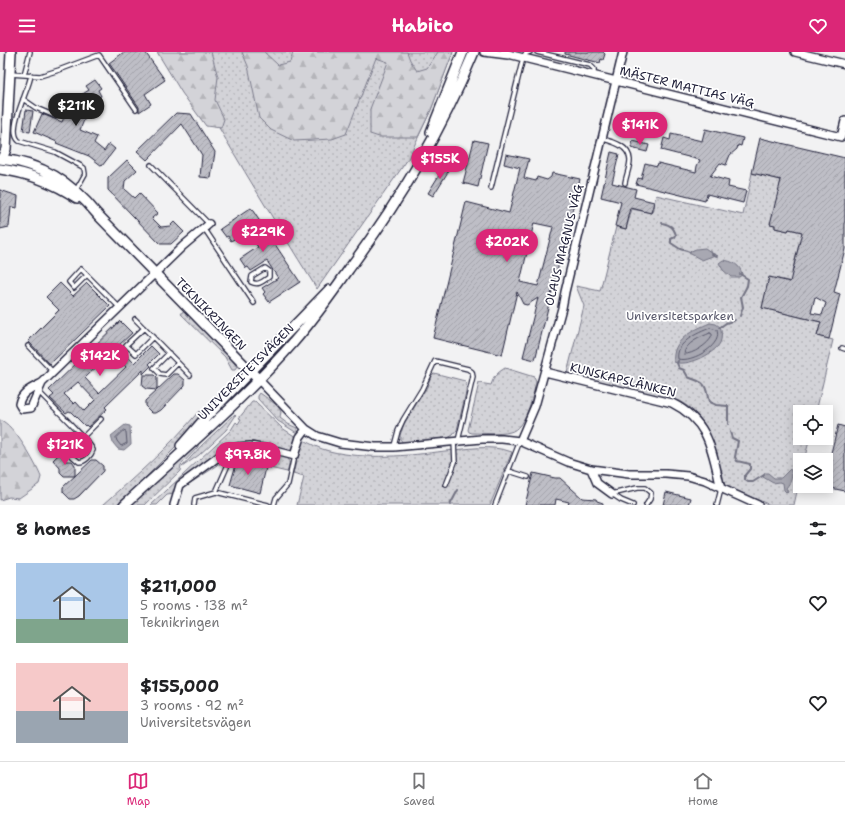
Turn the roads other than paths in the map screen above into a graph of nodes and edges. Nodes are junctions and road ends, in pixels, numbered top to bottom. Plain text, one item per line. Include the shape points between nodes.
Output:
1 (10, 52) edge
2 (30, 52) edge
3 (463, 52) edge
4 (474, 52) edge
5 (484, 52) edge
6 (504, 52) edge
7 (530, 52) edge
8 (537, 52) edge
9 (623, 52) edge
10 (795, 52) edge
11 (512, 55) junction
12 (523, 58) junction
13 (845, 64) edge
14 (10, 74) junction
15 (24, 75) junction
16 (31, 75) junction
17 (594, 76) junction
18 (616, 81) junction
19 (23, 99) junction
20 (9, 100) junction
21 (136, 109) dead end
22 (55, 116) dead end
23 (845, 121) edge
24 (603, 139) junction
25 (0, 146) edge
26 (0, 162) edge
27 (151, 165) dead end
28 (410, 179) junction
29 (624, 183) dead end
30 (491, 188) dead end
31 (63, 189) junction
32 (75, 190) junction
33 (98, 214) junction
34 (206, 226) junction
35 (350, 269) junction
36 (155, 274) junction
37 (87, 275) junction
38 (251, 282) junction
39 (243, 287) junction
40 (254, 303) dead end
41 (120, 308) junction
42 (135, 318) dead end
43 (144, 328) junction
44 (153, 337) junction
45 (28, 346) dead end
46 (169, 353) junction
47 (178, 363) junction
48 (53, 372) junction
49 (250, 372) junction
50 (545, 372) junction
51 (190, 375) dead end
52 (258, 380) junction
53 (36, 389) joint
54 (101, 419) dead end
55 (306, 429) junction
56 (83, 437) junction
57 (86, 440) junction
58 (456, 441) junction
59 (520, 441) junction
60 (394, 448) junction
61 (294, 456) junction
62 (227, 467) dead end
63 (591, 469) junction
64 (509, 471) junction
65 (528, 477) dead end
66 (149, 482) junction
67 (446, 485) dead end
68 (721, 489) junction
69 (216, 492) junction
70 (612, 494) junction
71 (124, 505) edge
72 (174, 505) edge
73 (194, 505) edge
74 (268, 505) edge
75 (274, 505) edge
76 (496, 505) edge
77 (632, 505) edge
78 (646, 505) edge
79 (717, 505) edge
80 (758, 505) edge

1 - 14 main road
2 - 15 lane
3 - 28 main road, UNIVERSITETSVÄGEN
4 - 28 main road, UNIVERSITETSVÄGEN via 441,124
5 - 11 street, MÄSTER MATTIAS VÄG
6 - 11 street, MÄSTER MATTIAS VÄG
7 - 12 lane
8 - 17 lane via 590,65 594,69
9 - 18 street, OLAUS MAGNUS VÄG
10 - 13 street
11 - 12 street, MÄSTER MATTIAS VÄG
12 - 17 street, MÄSTER MATTIAS VÄG
12 - 30 lane
14 - 15 lane
14 - 20 main road
15 - 16 lane
16 - 19 lane
16 - 21 lane via 40,76 99,55
17 - 18 street, MÄSTER MATTIAS VÄG
18 - 23 street, MÄSTER MATTIAS VÄG via 841,137
18 - 24 street, OLAUS MAGNUS VÄG
19 - 22 lane
19 - 32 lane via 18,113 16,139 54,152 84,168 85,174
20 - 25 main road
20 - 26 main road via 6,149
24 - 29 lane via 620,145 628,154 630,161
24 - 50 street, OLAUS MAGNUS VÄG
26 - 31 main road, TEKNIKRINGEN
26 - 32 main road, TEKNIKRINGEN via 17,162 38,168
27 - 34 lane
28 - 35 main road, UNIVERSITETSVÄGEN
31 - 32 lane
31 - 33 main road, TEKNIKRINGEN
32 - 33 main road, TEKNIKRINGEN
33 - 36 main road, TEKNIKRINGEN
34 - 36 street
34 - 39 lane
35 - 49 main road, UNIVERSITETSVÄGEN
35 - 52 main road, UNIVERSITETSVÄGEN via 309,324
36 - 41 street
36 - 49 main road, TEKNIKRINGEN
37 - 37 lane via 74,288 68,282 81,269
37 - 41 lane
38 - 38 lane via 259,284 269,277 269,271 264,268 252,276
38 - 39 lane
39 - 40 lane
41 - 48 street
42 - 43 lane
43 - 44 lane
43 - 44 lane via 126,345 136,354
44 - 46 lane
45 - 48 lane
46 - 47 lane
46 - 47 lane via 154,368 160,374 166,375
47 - 51 lane
48 - 53 street
49 - 52 main road
49 - 66 main road, UNIVERSITETSVÄGEN
50 - 59 street, OLAUS MAGNUS VÄG via 535,406
50 - 68 street, KUNSKAPSLÄNKEN via 672,403 684,409 704,430
52 - 55 street
52 - 66 main road, UNIVERSITETSVÄGEN
53 - 56 lane
54 - 56 lane
55 - 60 street via 322,438 340,443
55 - 61 street via 300,437
56 - 57 lane
57 - 57 lane via 92,447 92,452 84,461 79,462 71,455
58 - 59 street
58 - 60 street
58 - 60 lane via 473,377 472,372 435,361 403,420
58 - 67 lane via 455,462
59 - 63 street
59 - 64 lane, OLAUS MAGNUS VÄG
61 - 72 street via 250,446 225,452 180,485
61 - 75 lane via 288,484 276,498
62 - 69 lane
63 - 68 street via 629,474 688,476
63 - 70 street via 597,483
64 - 65 lane
64 - 76 lane, OLAUS MAGNUS VÄG
66 - 71 main road, UNIVERSITETSVÄGEN
68 - 79 lane
68 - 80 street
69 - 73 lane via 196,498
69 - 74 lane
70 - 77 lane
70 - 78 lane via 645,488 651,493

